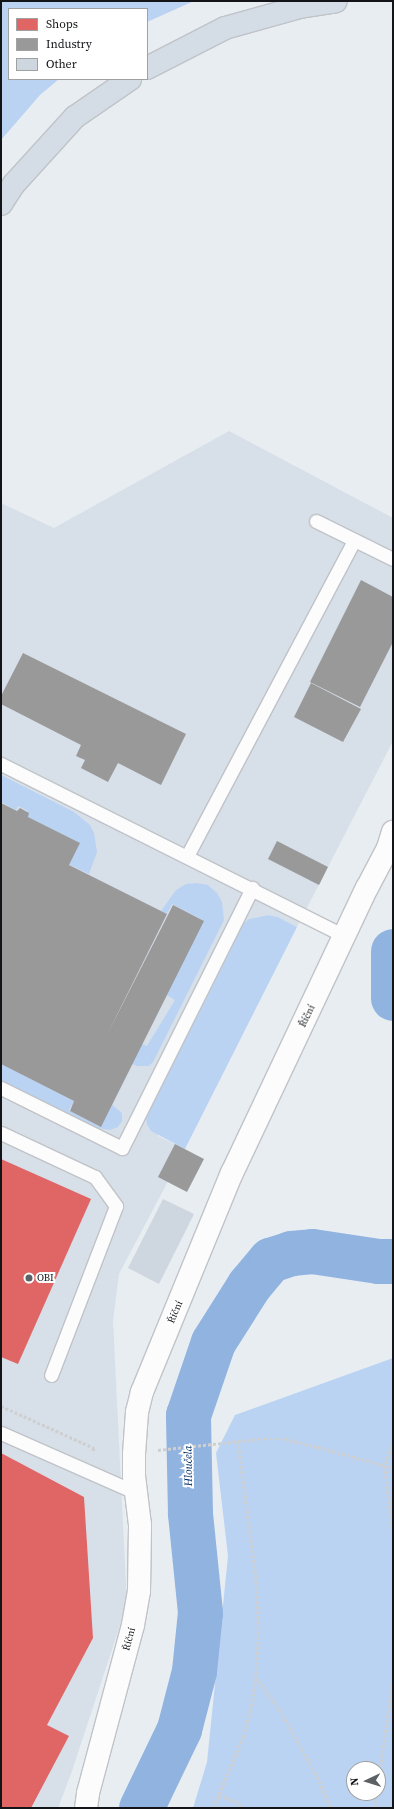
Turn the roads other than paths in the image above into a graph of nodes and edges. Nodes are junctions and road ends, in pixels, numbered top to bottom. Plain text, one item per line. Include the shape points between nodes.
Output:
1 (336, 1) edge
2 (148, 67) edge
3 (129, 80) edge
4 (1, 204) edge
5 (316, 521) dead end
6 (354, 540) junction
7 (393, 559) edge
8 (1, 764) edge
9 (391, 841) edge
10 (187, 856) junction
11 (252, 888) junction
12 (346, 936) junction
13 (1, 1088) edge
14 (1, 1133) edge
15 (51, 1375) dead end
16 (1, 1433) edge
17 (137, 1493) junction
18 (86, 1808) edge

1 - 2 highway via 300,7 225,28
3 - 4 highway via 75,117 14,184
5 - 6 lane
6 - 7 lane
6 - 10 lane
8 - 10 lane
9 - 12 street, Říční
10 - 11 lane
11 - 12 lane
11 - 13 lane via 122,1148
12 - 17 street, Říční via 232,1173 146,1383 138,1406 134,1454
14 - 15 lane via 95,1177 116,1206
16 - 17 lane
17 - 18 street, Říční via 140,1525 139,1591 133,1625

